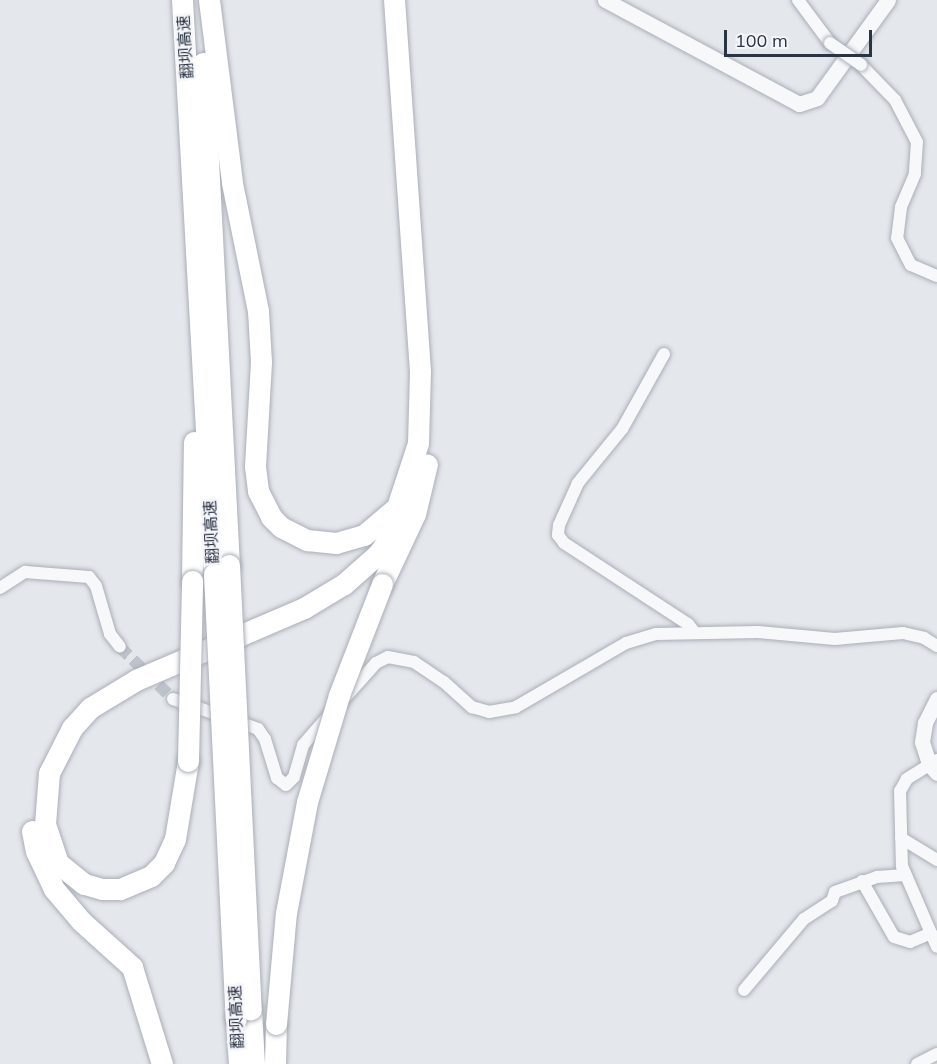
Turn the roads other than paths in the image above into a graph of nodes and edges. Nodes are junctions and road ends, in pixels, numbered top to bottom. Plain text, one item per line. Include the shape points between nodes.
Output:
1 (182, 0) edge
2 (199, 0) edge
3 (209, 0) edge
4 (394, 0) edge
5 (408, 0) edge
6 (605, 0) edge
7 (798, 0) edge
8 (888, 0) edge
9 (198, 262) junction
10 (937, 276) edge
11 (664, 354) dead end
12 (425, 473) junction
13 (397, 507) junction
14 (221, 570) junction
15 (0, 588) edge
16 (695, 633) junction
17 (937, 646) edge
18 (120, 647) tunnel mouth
19 (173, 699) tunnel mouth
20 (937, 699) edge
21 (934, 766) edge
22 (902, 838) junction
23 (937, 860) edge
24 (905, 875) junction
25 (861, 881) junction
26 (931, 933) junction
27 (937, 947) edge
28 (744, 990) dead end
29 (244, 1013) junction
30 (937, 1054) edge
31 (162, 1064) edge
32 (239, 1064) edge
33 (254, 1064) edge
34 (275, 1064) edge
35 (917, 1064) edge

1 - 9 highway, 翻坝高速
2 - 14 highway, 翻坝高速
3 - 13 highway via 232,183 258,311 258,491 271,517 281,527 321,543 364,535
4 - 13 highway via 421,396 418,443
5 - 12 highway via 434,396
6 - 8 street via 799,104 817,98
7 - 10 street, bridge via 830,43 861,65 895,100 917,142 915,174 901,207 897,238 911,264
9 - 12 highway, bridge via 192,581 188,761 175,839 164,863 151,876 120,889 84,884 58,863 45,824 44,798 52,765 72,728 112,693 304,608 344,584 393,535
9 - 14 highway, 翻坝高速
11 - 16 street via 622,429 578,483 558,535 564,543 688,624
12 - 34 highway, bridge via 415,514 382,584 339,695 307,802 286,913
13 - 31 highway via 370,545 318,585 97,687 69,711 41,756 31,811 36,851 66,906 132,968
14 - 29 highway, 翻坝高速, bridge
15 - 18 street via 25,572 89,577 96,586 110,634
16 - 17 street via 758,632 835,639 903,633
16 - 19 street via 635,639 524,703 498,712 472,707 425,669 402,658 388,657 371,668 303,745 294,777 286,785 277,778 258,729
20 - 21 street via 925,723 922,742
21 - 22 street via 902,784
22 - 23 street
22 - 24 street
24 - 25 street
24 - 26 street via 912,882
25 - 26 street via 894,937 910,942
25 - 28 street via 835,892 832,901 810,913
26 - 27 street
29 - 32 highway, 翻坝高速
29 - 33 highway, 翻坝高速
30 - 35 street

